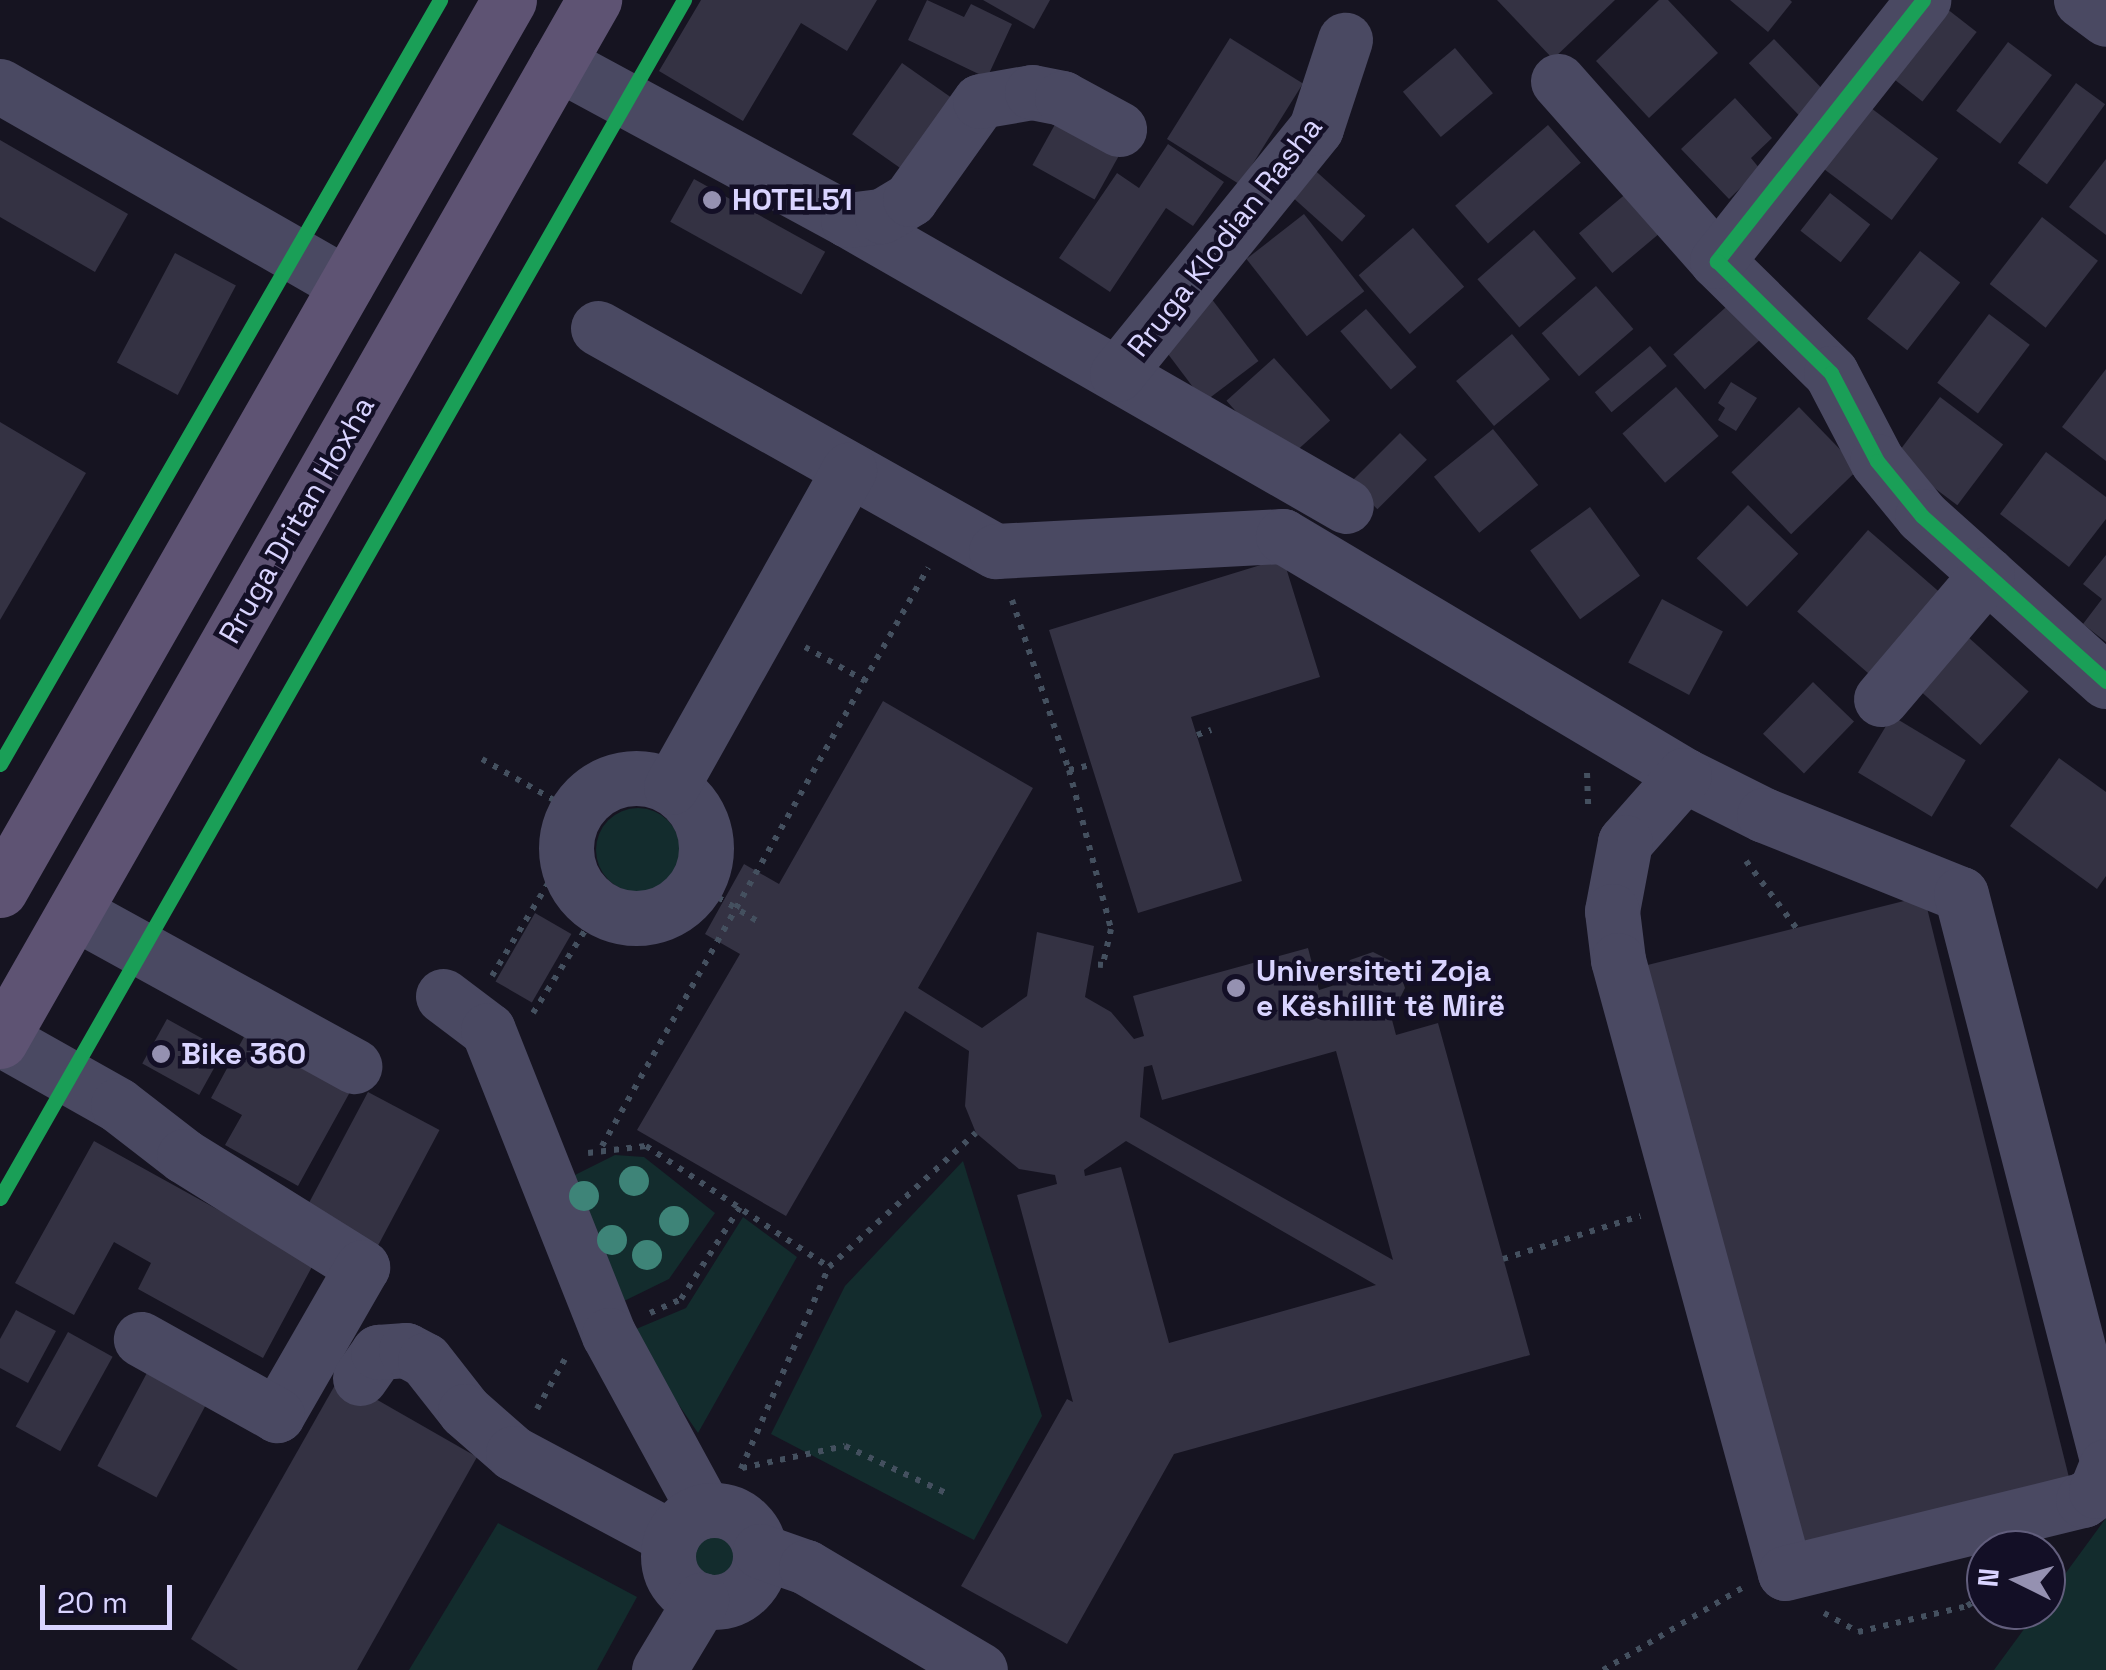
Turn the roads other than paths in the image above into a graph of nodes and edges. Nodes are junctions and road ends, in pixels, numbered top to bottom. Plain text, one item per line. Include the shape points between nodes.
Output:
1 (509, 0) edge
2 (594, 0) edge
3 (1923, 0) edge
4 (2081, 0) edge
5 (2106, 19) edge
6 (1344, 40) dead end
7 (558, 63) junction
8 (1558, 81) dead end
9 (0, 86) edge
10 (1119, 129) dead end
11 (848, 220) junction
12 (1717, 261) junction
13 (346, 284) junction
14 (598, 328) dead end
15 (1117, 374) junction
16 (848, 470) junction
17 (1346, 506) dead end
18 (1986, 574) junction
19 (2106, 681) edge
20 (1881, 699) dead end
21 (1684, 775) junction
22 (671, 787) junction
23 (1, 887) edge
24 (74, 912) junction
25 (456, 1006) road end
26 (0, 1040) edge
27 (354, 1066) dead end
28 (141, 1339) dead end
29 (360, 1378) dead end
30 (2106, 1456) edge
31 (2106, 1466) edge
32 (688, 1524) junction
33 (760, 1551) junction
34 (700, 1600) junction
35 (659, 1670) edge
36 (980, 1670) edge

1 - 13 main road
2 - 7 main road, Rruga Dritan Hoxha
3 - 12 street
4 - 5 street
6 - 15 street, Rruga Klodian Rasha via 1316,128
7 - 11 street, Rruga Klodian Rasha
7 - 24 main road, Rruga Dritan Hoxha
8 - 12 street
9 - 13 street
10 - 11 street via 1062,98 1032,92 980,102 910,199 882,216
11 - 15 street, Rruga Klodian Rasha
12 - 18 street via 1831,373 1877,461 1922,516
13 - 23 main road
14 - 16 street
15 - 17 street, Rruga Klodian Rasha
16 - 21 street via 974,539 1283,536
16 - 22 street
18 - 19 street
18 - 20 street
21 - 30 street via 1764,815 1961,894
21 - 31 street via 1625,842 1612,911 1618,960 1786,1573 2083,1500 2096,1491
22 - 22 street via 630,778 608,783 570,833 582,894 599,908 620,917 663,914 716,896 701,820
24 - 26 main road, Rruga Dritan Hoxha
24 - 27 street
25 - 32 street via 488,1030 504,1062
26 - 28 street via 118,1105 184,1156 362,1267 278,1415
29 - 32 street via 378,1352 406,1350 425,1360 465,1411 513,1452
32 - 33 street via 735,1514
32 - 34 street via 670,1568
33 - 34 street via 744,1592
33 - 36 street via 806,1567
34 - 35 street

